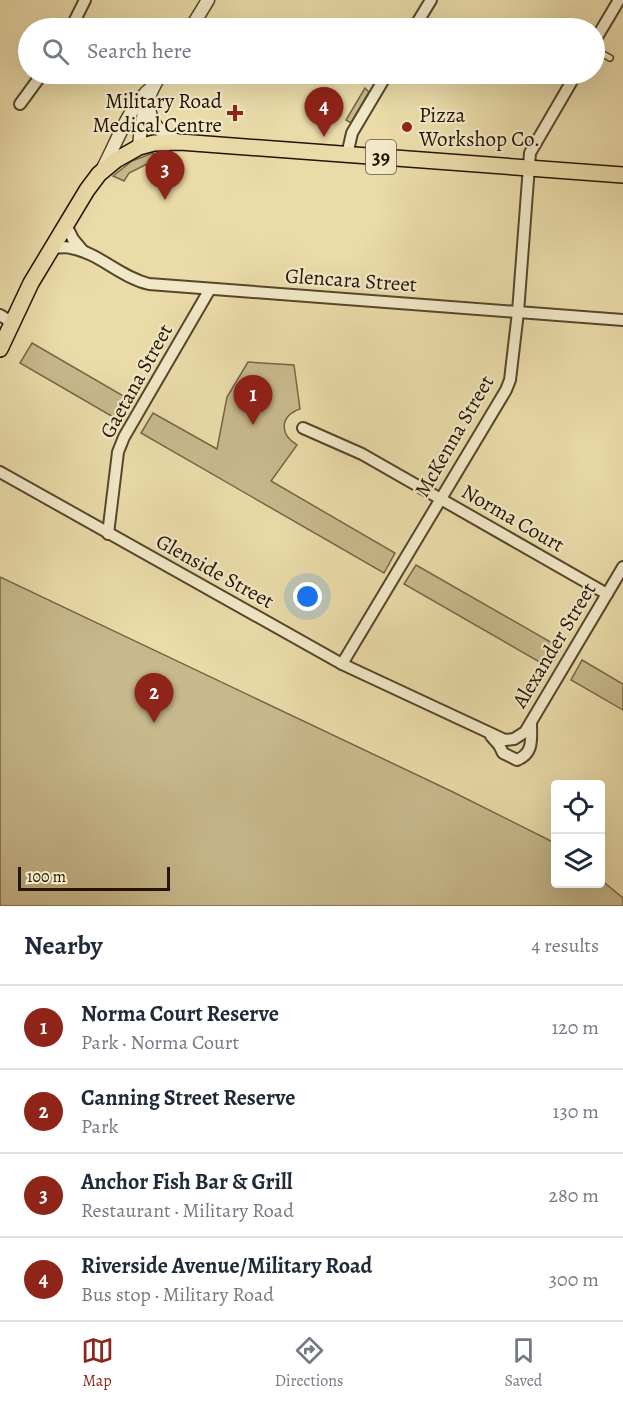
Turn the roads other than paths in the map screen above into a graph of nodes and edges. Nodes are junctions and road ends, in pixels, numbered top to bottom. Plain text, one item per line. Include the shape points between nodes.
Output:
1 (85, 0) edge
2 (208, 0) edge
3 (431, 0) edge
4 (619, 0) edge
5 (76, 18) edge
6 (197, 18) edge
7 (420, 18) edge
8 (605, 24) edge
9 (605, 55) edge
10 (610, 58) dead end
11 (35, 84) edge
12 (154, 84) edge
13 (381, 84) edge
14 (570, 84) edge
15 (152, 87) junction
16 (147, 99) junction
17 (20, 104) dead end
18 (180, 142) junction
19 (139, 147) junction
20 (347, 155) junction
21 (529, 167) junction
22 (99, 174) junction
23 (623, 175) edge
24 (66, 225) junction
25 (52, 248) junction
26 (83, 251) junction
27 (210, 289) junction
28 (518, 312) junction
29 (6, 319) edge
30 (623, 320) edge
31 (0, 349) edge
32 (303, 428) dead end
33 (0, 472) edge
34 (440, 499) junction
35 (108, 534) junction
36 (622, 572) edge
37 (607, 594) junction
38 (342, 664) junction
39 (531, 721) junction
40 (491, 735) junction
41 (514, 739) joint

1 - 5 street
2 - 6 street
3 - 7 street
4 - 8 street
9 - 10 lane
11 - 17 street
12 - 15 street
13 - 20 street via 352,133
14 - 21 street, McKenna Street via 532,147
15 - 16 street
15 - 22 street via 120,132
16 - 18 street via 155,126
16 - 19 street
18 - 19 main road, 39
18 - 20 main road, 39
19 - 22 main road, 39
20 - 21 main road, 39
21 - 23 main road, 39
21 - 28 street, McKenna Street
22 - 24 main road, 39
24 - 25 main road, 39
24 - 26 street, Glencara Street
25 - 26 street, Glencara Street
25 - 29 main road, 39
26 - 27 street, Glencara Street via 138,282
27 - 28 street, Glencara Street
27 - 35 street, Gaetana Street via 124,437 118,452
28 - 30 street, Glencara Street
28 - 34 street, McKenna Street via 506,390
29 - 31 main road, 39
32 - 34 street, Norma Court via 362,454
33 - 35 street, Glenside Street
34 - 37 street, Norma Court
34 - 38 street, McKenna Street
35 - 38 street, Glenside Street
36 - 37 street, Alexander Street
37 - 39 street, Alexander Street
38 - 40 street, Glenside Street
39 - 40 street via 531,745 528,753 517,760 503,753
39 - 41 street, Alexander Street via 525,732
40 - 41 street, Glenside Street

